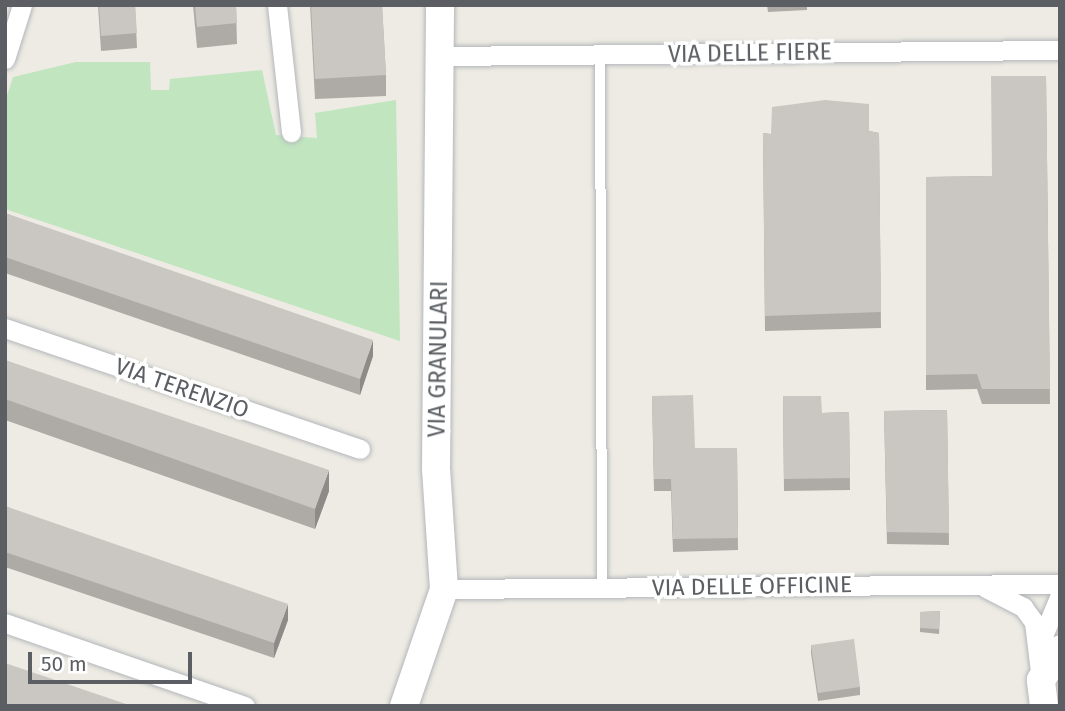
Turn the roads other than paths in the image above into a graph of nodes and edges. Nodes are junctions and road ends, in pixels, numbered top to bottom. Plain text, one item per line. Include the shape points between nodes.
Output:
1 (22, 5) edge
2 (277, 5) edge
3 (440, 5) edge
4 (1060, 50) edge
5 (600, 55) junction
6 (441, 56) junction
7 (5, 59) edge
8 (291, 132) dead end
9 (5, 328) edge
10 (360, 449) dead end
11 (971, 583) junction
12 (1060, 584) edge
13 (602, 587) junction
14 (444, 589) junction
15 (1060, 595) edge
16 (5, 623) edge
17 (1050, 648) edge
18 (1040, 697) edge
19 (245, 706) edge
20 (404, 706) edge

1 - 7 street
2 - 8 street
3 - 6 street, VIA GRANULARI
4 - 5 street, VIA DELLE FIERE
5 - 6 street, VIA DELLE FIERE
5 - 13 lane
6 - 14 street, VIA GRANULARI via 436,469
9 - 10 street, VIA TERENZIO
11 - 12 street, VIA DELLE OFFICINE
11 - 13 street, VIA DELLE OFFICINE
11 - 17 street via 1023,607
13 - 14 street, VIA DELLE OFFICINE
14 - 20 street, VIA GRANULARI
15 - 17 street
16 - 19 street
17 - 18 street

